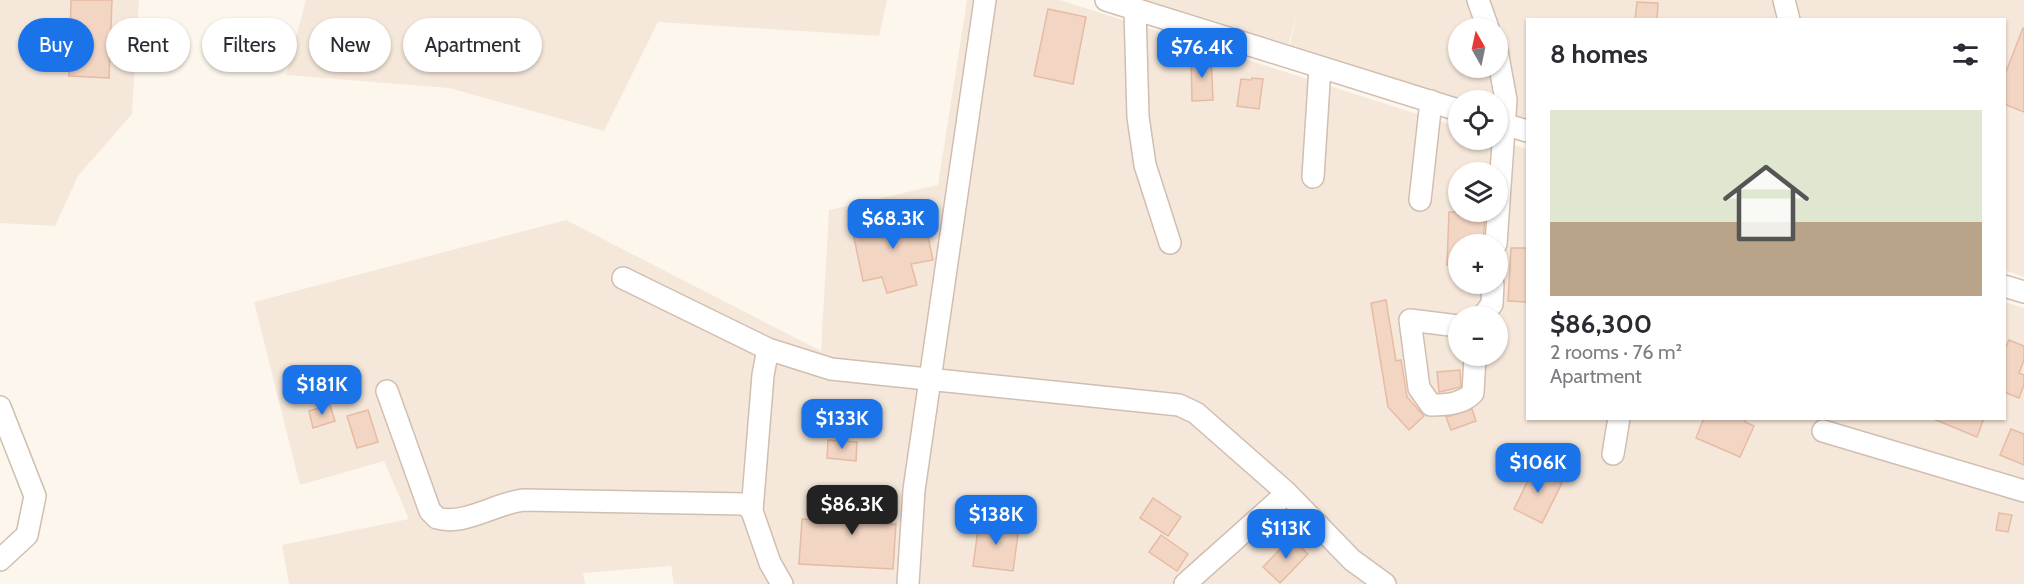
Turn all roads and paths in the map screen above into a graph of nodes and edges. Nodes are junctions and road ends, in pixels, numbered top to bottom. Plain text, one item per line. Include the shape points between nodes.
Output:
1 (985, 0) edge
2 (1106, 0) edge
3 (1478, 0) edge
4 (1784, 0) edge
5 (1134, 9) junction
6 (1484, 18) edge
7 (1788, 18) edge
8 (1320, 67) junction
9 (1431, 101) junction
10 (1448, 107) edge
11 (1508, 125) edge
12 (1526, 131) edge
13 (1499, 150) edge
14 (1313, 177) dead end
15 (1420, 200) dead end
16 (1496, 234) edge
17 (1170, 243) dead end
18 (623, 278) dead end
19 (2006, 287) edge
20 (2024, 292) edge
21 (1448, 325) edge
22 (768, 349) junction
23 (1474, 366) edge
24 (928, 380) junction
25 (387, 391) dead end
26 (0, 407) edge
27 (1619, 420) edge
28 (1823, 431) dead end
29 (1612, 454) dead end
30 (2024, 492) edge
31 (1287, 493) junction
32 (752, 511) junction
33 (0, 560) edge
34 (782, 584) edge
35 (908, 584) edge
36 (1185, 584) edge
37 (1385, 584) edge

1 - 24 street
2 - 5 street
3 - 6 street
4 - 7 street
5 - 8 street
5 - 17 street via 1138,117 1145,165
8 - 9 street
8 - 14 street
9 - 10 street
9 - 15 street
11 - 12 street
13 - 16 street
18 - 22 street
19 - 20 street
21 - 23 street via 1410,320 1419,388 1431,405 1466,400 1473,393
22 - 24 street via 831,369
22 - 32 street
24 - 31 street via 1179,405 1196,413
24 - 35 street via 914,490
25 - 32 street via 430,511 437,518 457,520 524,500 745,504
26 - 33 street via 35,496 27,535
27 - 29 street
28 - 30 street
31 - 36 street
31 - 37 street via 1352,560
32 - 34 street via 770,563

